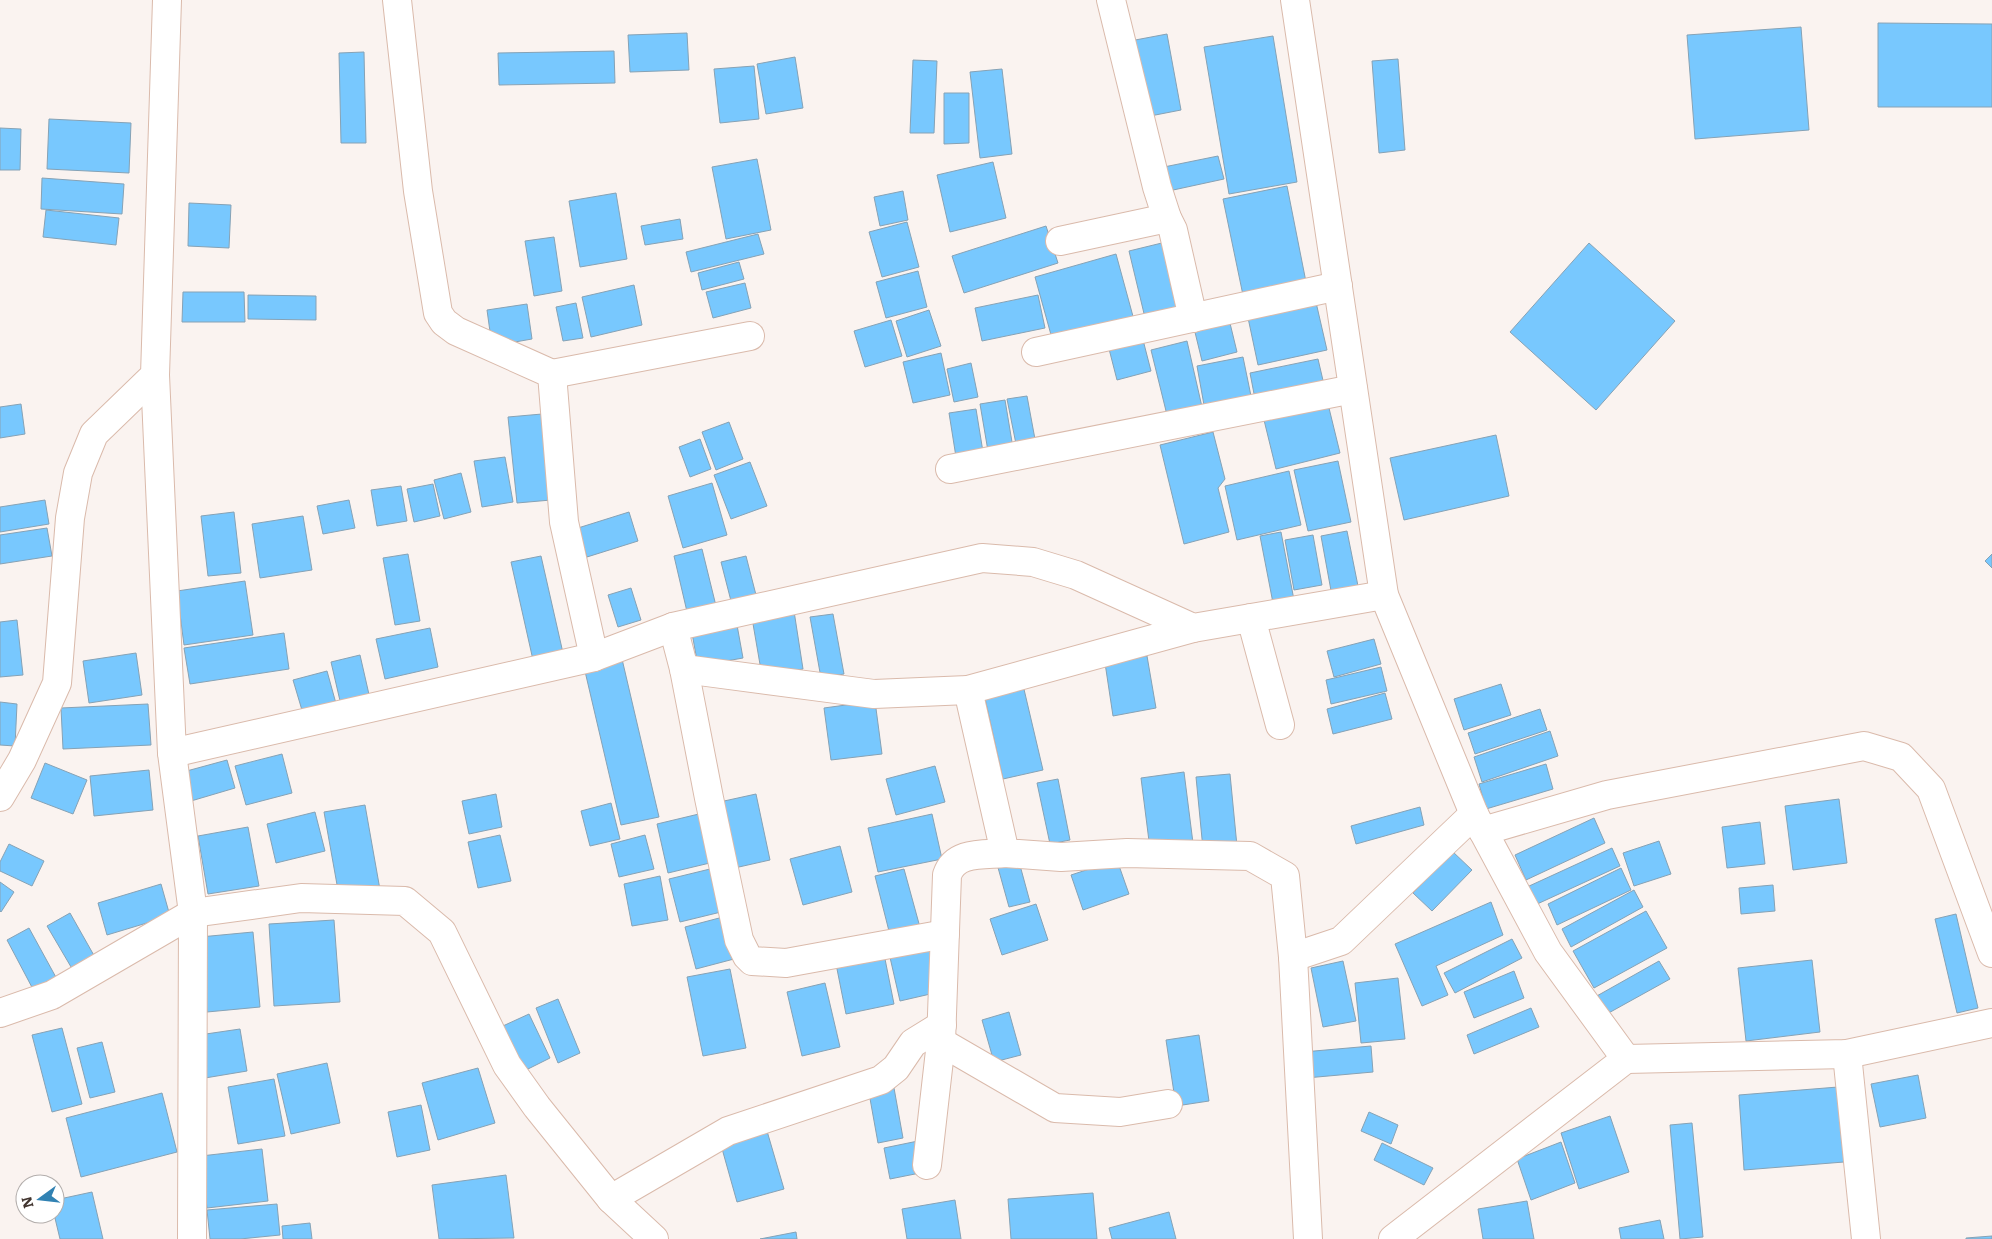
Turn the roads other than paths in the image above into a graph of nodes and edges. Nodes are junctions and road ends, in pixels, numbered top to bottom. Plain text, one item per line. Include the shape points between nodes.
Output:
1 (167, 0) edge
2 (397, 0) edge
3 (1111, 0) edge
4 (1295, 0) edge
5 (1167, 218) junction
6 (1060, 241) dead end
7 (1338, 286) junction
8 (1193, 318) junction
9 (750, 336) dead end
10 (1036, 352) dead end
11 (552, 374) junction
12 (155, 375) junction
13 (1353, 389) junction
14 (950, 469) dead end
15 (1384, 595) junction
16 (1251, 618) junction
17 (673, 627) junction
18 (1193, 628) junction
19 (594, 657) junction
20 (684, 669) junction
21 (968, 690) junction
22 (1280, 725) dead end
23 (172, 753) junction
24 (0, 797) edge
25 (1478, 822) junction
26 (1005, 853) junction
27 (193, 913) junction
28 (945, 934) junction
29 (1992, 953) edge
30 (1293, 957) junction
31 (0, 1013) edge
32 (1992, 1023) edge
33 (942, 1034) junction
34 (1847, 1054) junction
35 (1626, 1059) junction
36 (1168, 1104) dead end
37 (927, 1165) dead end
38 (611, 1199) junction
39 (192, 1239) edge
40 (654, 1239) edge
41 (1308, 1239) edge
42 (1393, 1239) edge
43 (1866, 1239) edge

1 - 12 street
2 - 11 street via 418,191 438,313 456,331
3 - 5 street
4 - 7 street
5 - 6 street
5 - 8 street via 1173,230
7 - 8 street
7 - 13 street
8 - 10 street
9 - 11 street
11 - 19 street via 564,522
12 - 23 street
12 - 24 street via 94,434 78,473 70,518 57,683 22,760
13 - 14 street
13 - 15 street
15 - 16 street
15 - 25 street
16 - 18 street
16 - 22 street
17 - 18 street via 982,558 1032,562 1076,575
17 - 19 street
17 - 20 street
18 - 21 street
19 - 23 street
20 - 21 street via 874,694
20 - 28 street via 739,940 747,956 752,961 786,963
21 - 26 street
23 - 27 street
25 - 29 street via 1864,746 1901,757 1931,789
25 - 30 street via 1341,941
25 - 35 street via 1548,952
26 - 28 street via 962,857 950,865
26 - 30 street via 1061,857 1127,853 1250,856 1285,876
27 - 31 street via 52,995
27 - 38 street via 301,898 405,901 442,932 507,1065
27 - 39 street
28 - 33 street
30 - 41 street
32 - 34 street
33 - 36 street via 1055,1108 1120,1112
33 - 37 street
33 - 38 street via 913,1044 896,1068 881,1080 728,1131
34 - 35 street
34 - 43 street
35 - 42 street
38 - 40 street

